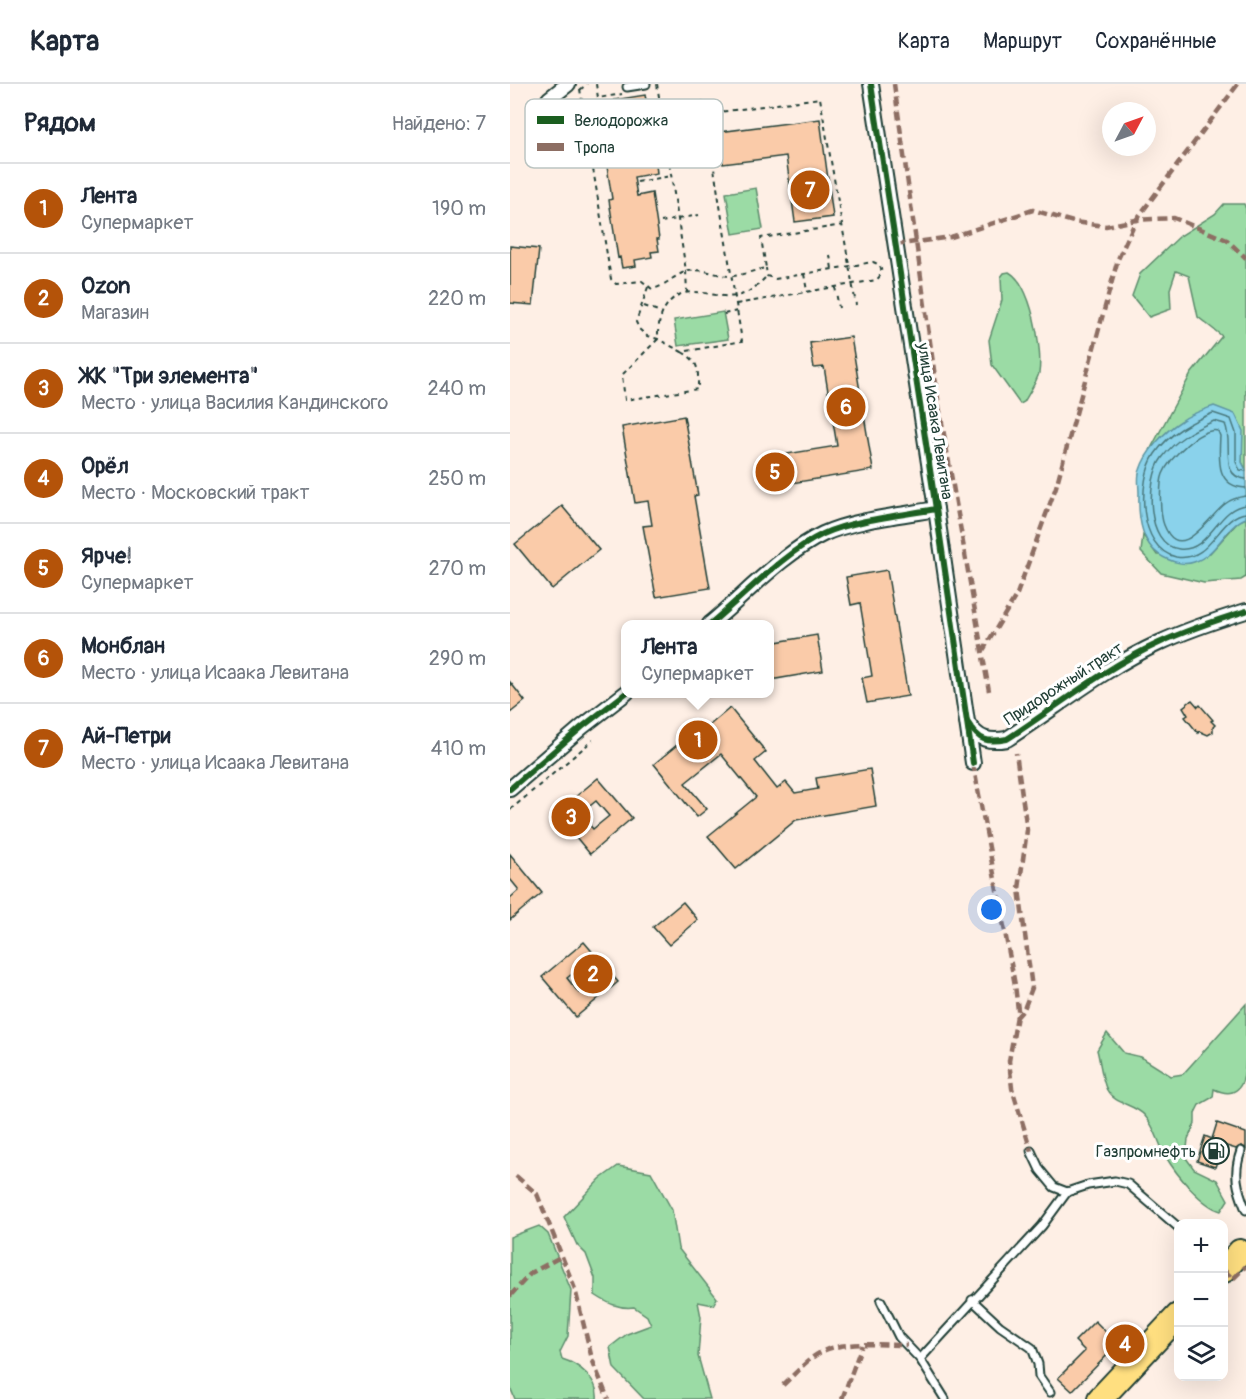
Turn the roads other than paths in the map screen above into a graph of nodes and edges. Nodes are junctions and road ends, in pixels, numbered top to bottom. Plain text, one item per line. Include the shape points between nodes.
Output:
1 (646, 84) edge
2 (871, 84) edge
3 (574, 87) edge
4 (627, 87) dead end
5 (549, 99) dead end
6 (936, 509) junction
7 (1246, 611) edge
8 (715, 620) edge
9 (621, 697) edge
10 (968, 723) junction
11 (973, 764) dead end
12 (510, 789) edge
13 (1030, 1151) dead end
14 (1240, 1151) dead end
15 (1067, 1192) junction
16 (1246, 1210) edge
17 (1174, 1223) edge
18 (1240, 1252) dead end
19 (1228, 1266) edge
20 (972, 1300) junction
21 (880, 1301) dead end
22 (1174, 1321) edge
23 (920, 1359) junction
24 (1050, 1392) dead end
25 (945, 1399) edge
26 (1100, 1399) edge

1 - 4 lane
2 - 6 street, улица Исаака Левитана
3 - 5 street
6 - 8 street via 823,534 779,564
6 - 10 street, улица Исаака Левитана
7 - 10 street, Придорожный тракт via 1140,653 1074,692 1007,739 985,740
9 - 12 street
10 - 11 street, улица Исаака Левитана
13 - 15 lane via 1054,1187
14 - 16 lane via 1237,1185
15 - 17 lane via 1115,1181 1128,1184
15 - 20 lane via 1042,1226
18 - 19 highway
20 - 23 lane
20 - 24 lane via 1032,1348 1039,1376
21 - 23 lane via 899,1337
22 - 26 highway
23 - 25 lane

